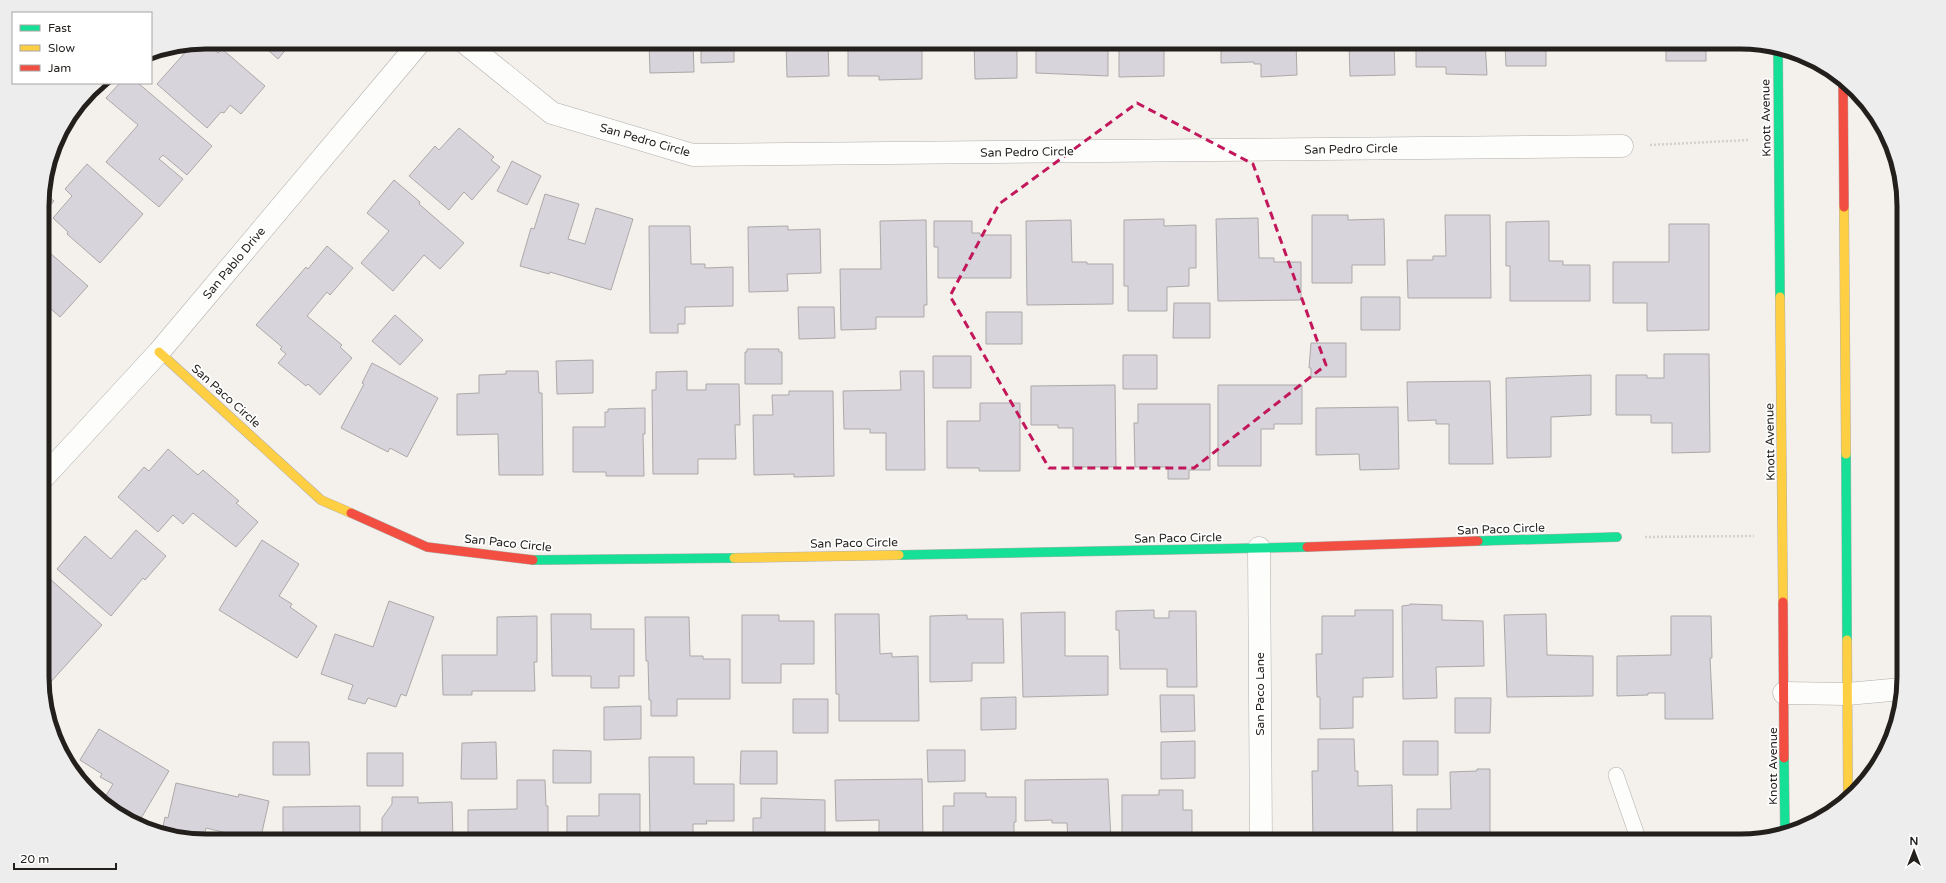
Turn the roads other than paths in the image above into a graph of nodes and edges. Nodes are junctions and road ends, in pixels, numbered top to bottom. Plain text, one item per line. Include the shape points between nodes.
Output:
1 (414, 49) edge
2 (473, 49) edge
3 (1778, 53) edge
4 (1843, 87) edge
5 (1622, 146) road end
6 (159, 352) junction
7 (49, 471) edge
8 (1617, 537) road end
9 (1259, 548) junction
10 (1897, 689) edge
11 (1784, 692) junction
12 (1847, 694) junction
13 (1616, 775) dead end
14 (1848, 791) edge
15 (1785, 828) edge
16 (1261, 834) edge
17 (1637, 834) edge

1 - 6 street, San Pablo Drive
2 - 5 street, San Pedro Circle via 552,113 693,155
3 - 11 main road, Knott Avenue
4 - 12 main road
6 - 7 street, San Pablo Drive
6 - 9 main road, San Paco Circle via 321,500 427,546 541,561
8 - 9 main road, San Paco Circle
9 - 16 street, San Paco Lane
10 - 12 street
11 - 12 street
11 - 15 main road, Knott Avenue
12 - 14 main road
13 - 17 lane

